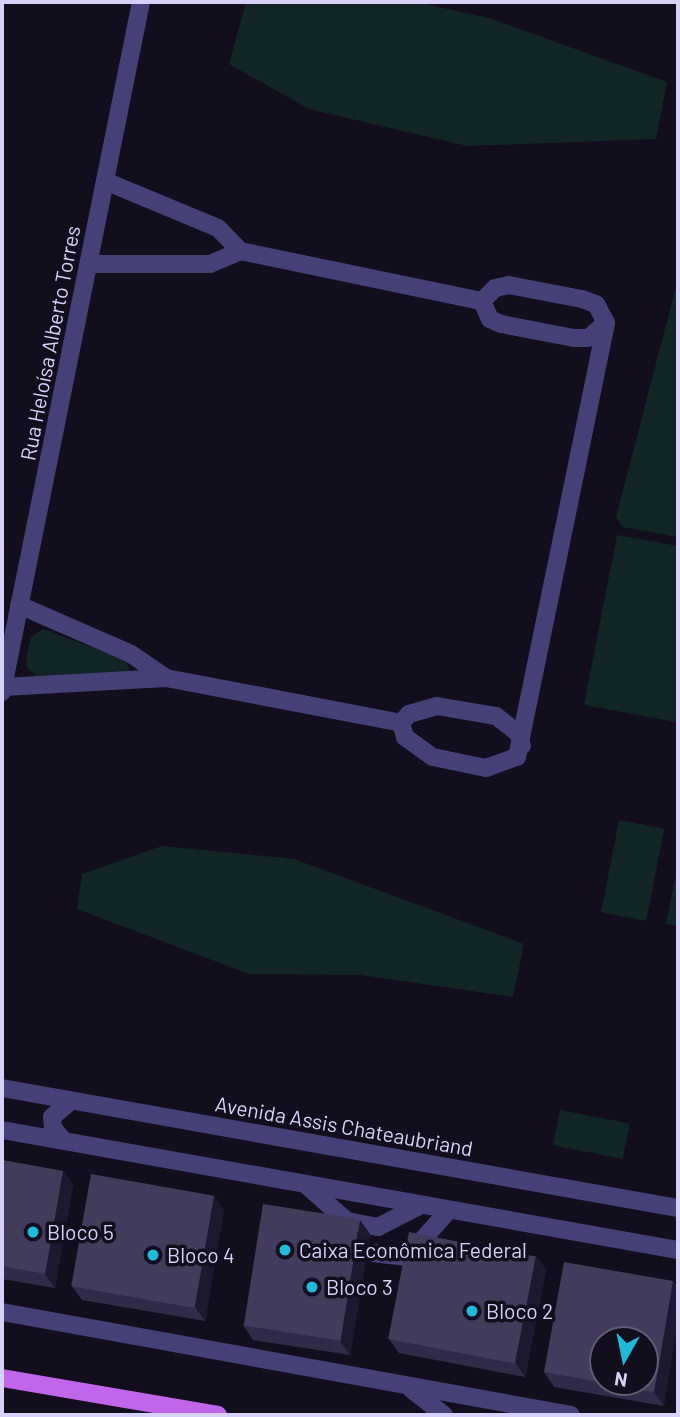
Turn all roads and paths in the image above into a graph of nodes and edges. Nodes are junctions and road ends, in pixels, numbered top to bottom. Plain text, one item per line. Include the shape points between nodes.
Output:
1 (141, 2) edge
2 (105, 181) junction
3 (240, 251) junction
4 (89, 264) junction
5 (482, 301) junction
6 (606, 323) junction
7 (19, 605) junction
8 (166, 678) junction
9 (2, 690) edge
10 (401, 723) junction
11 (522, 746) junction
12 (2, 1088) edge
13 (71, 1101) junction
14 (2, 1130) edge
15 (64, 1141) junction
16 (305, 1184) junction
17 (421, 1205) junction
18 (678, 1208) edge
19 (449, 1210) junction
20 (372, 1247) dead end
21 (676, 1249) edge
22 (2, 1312) edge
23 (2, 1378) edge
24 (409, 1387) junction
25 (218, 1415) edge
26 (444, 1415) edge
27 (571, 1415) edge

1 - 2 street, Rua Heloísa Alberto Torres
2 - 3 street via 218,228
2 - 4 street, Rua Heloísa Alberto Torres
3 - 4 street via 210,264
3 - 5 street
4 - 7 street, Rua Heloísa Alberto Torres
5 - 6 street via 495,288 583,299 596,304
5 - 6 street via 490,319 501,324 574,338 587,338
6 - 11 street
7 - 8 street via 131,654
7 - 9 street, Rua Heloísa Alberto Torres
8 - 9 street
8 - 10 street
10 - 11 street via 409,714 437,705 496,716 519,734
10 - 11 street via 405,737 433,757 486,768 517,757
12 - 13 street, Avenida Assis Chateaubriand
13 - 15 street via 58,1107 52,1117 53,1128
13 - 18 street, Avenida Assis Chateaubriand
14 - 15 street
15 - 16 street
16 - 17 street
16 - 17 street via 347,1221 378,1227
17 - 19 street
19 - 20 street via 404,1258
19 - 21 street
22 - 24 street
23 - 25 main road
24 - 26 street
24 - 27 street

